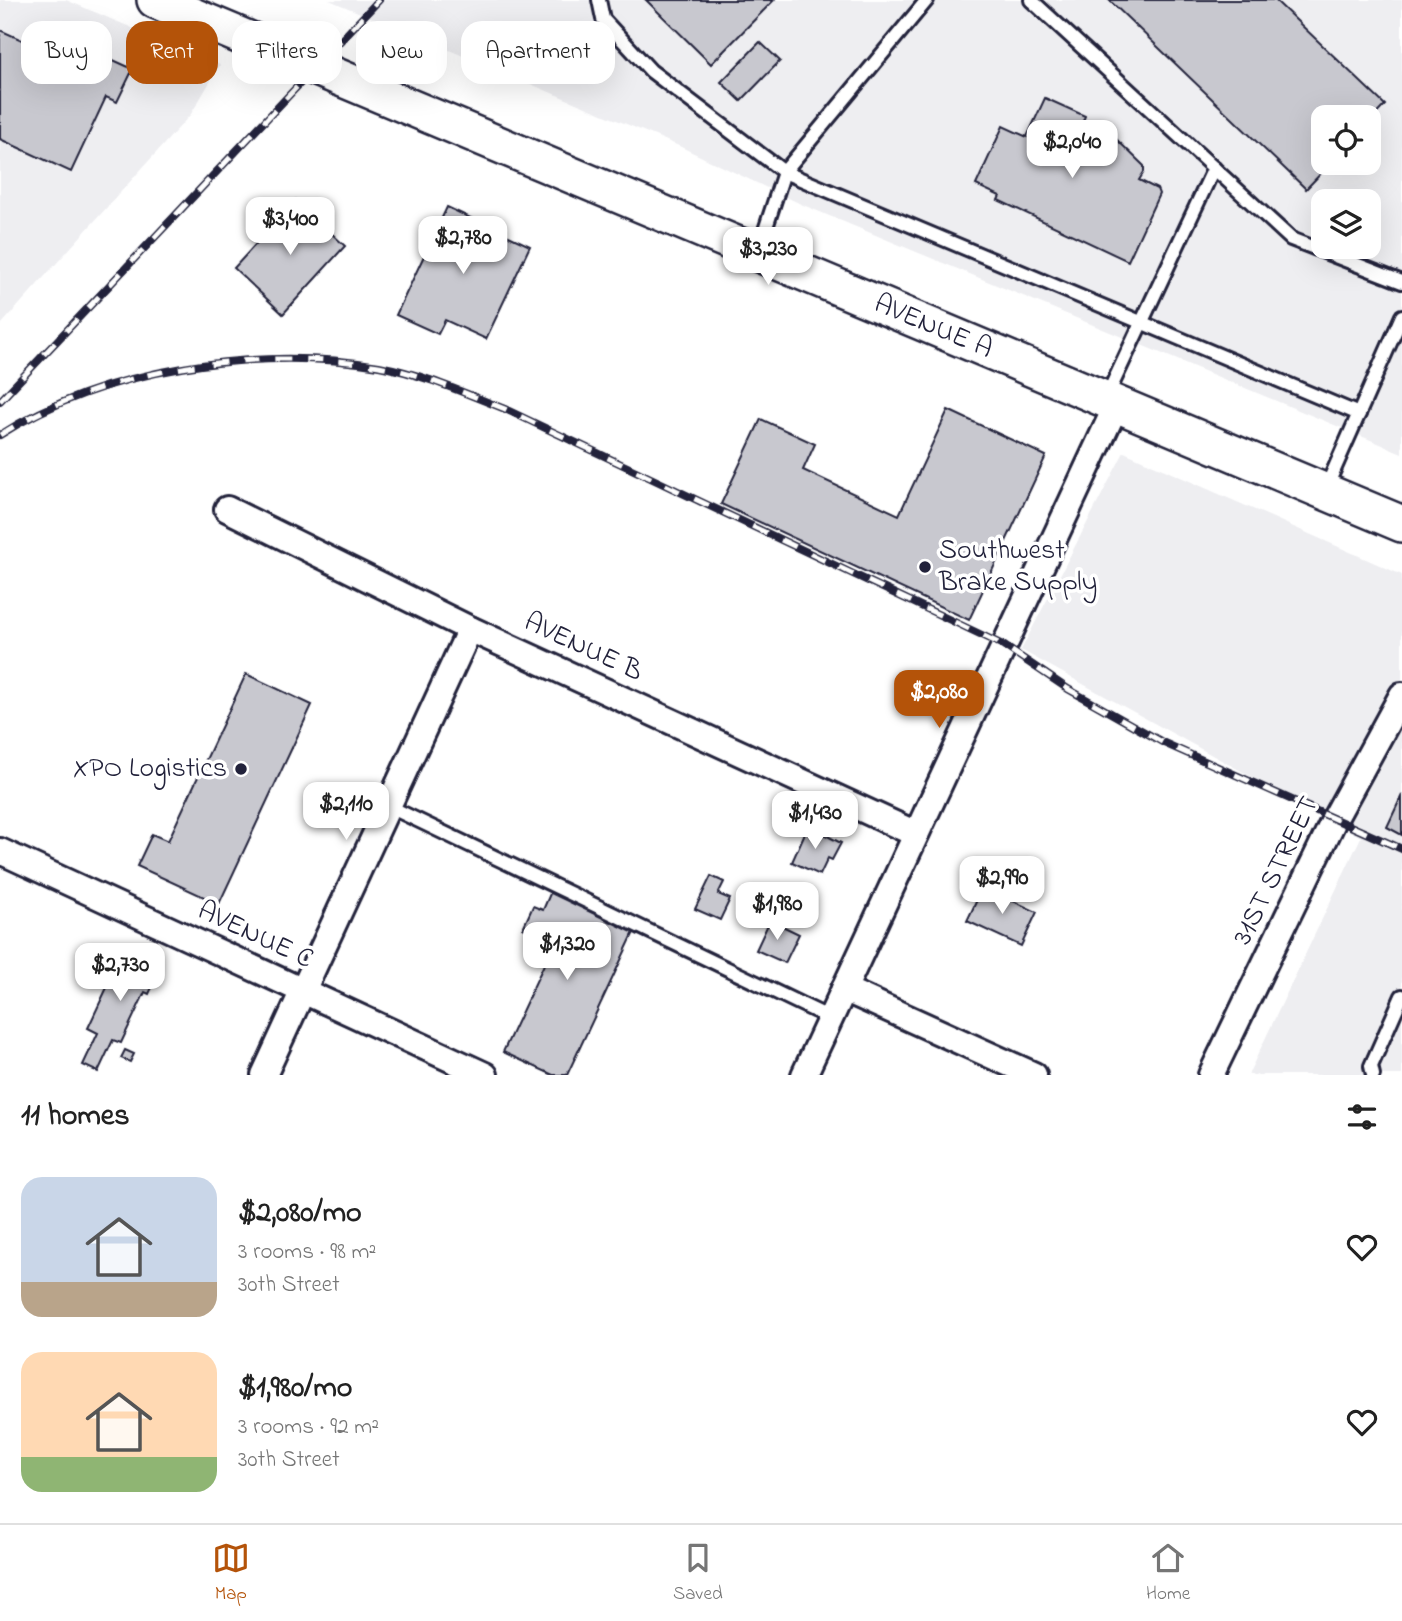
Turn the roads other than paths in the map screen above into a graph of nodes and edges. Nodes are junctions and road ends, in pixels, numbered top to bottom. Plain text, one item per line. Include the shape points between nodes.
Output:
1 (598, 0) edge
2 (927, 0) edge
3 (1031, 0) edge
4 (164, 2) edge
5 (1214, 168) junction
6 (784, 172) junction
7 (758, 253) junction
8 (1402, 282) edge
9 (1402, 316) edge
10 (1143, 321) junction
11 (1112, 401) junction
12 (1359, 414) junction
13 (1325, 491) junction
14 (227, 509) dead end
15 (1402, 524) edge
16 (470, 629) junction
17 (1402, 695) edge
18 (388, 806) junction
19 (916, 834) junction
20 (0, 851) edge
21 (844, 989) junction
22 (303, 991) junction
23 (1402, 996) edge
24 (830, 1018) junction
25 (264, 1075) edge
26 (485, 1075) edge
27 (804, 1075) edge
28 (1034, 1075) edge
29 (1211, 1075) edge
30 (1373, 1075) edge

1 - 6 lane via 603,19 651,71
2 - 6 lane
3 - 5 lane
4 - 7 main road, AVENUE A
5 - 8 lane via 1291,239
5 - 10 lane
6 - 7 lane
6 - 10 lane
7 - 11 main road, AVENUE A
9 - 12 lane
10 - 11 lane
10 - 12 lane
11 - 13 main road, AVENUE A
11 - 19 street
12 - 13 lane
13 - 15 main road, AVENUE A
14 - 16 street, AVENUE B
16 - 18 street
16 - 19 street, AVENUE B
17 - 29 street, 31ST STREET via 1335,818
18 - 22 street
18 - 24 lane
19 - 21 street
20 - 22 street, AVENUE C
21 - 24 street
21 - 28 street
22 - 25 street
22 - 26 street, AVENUE C
23 - 30 lane via 1371,1066
24 - 27 street

